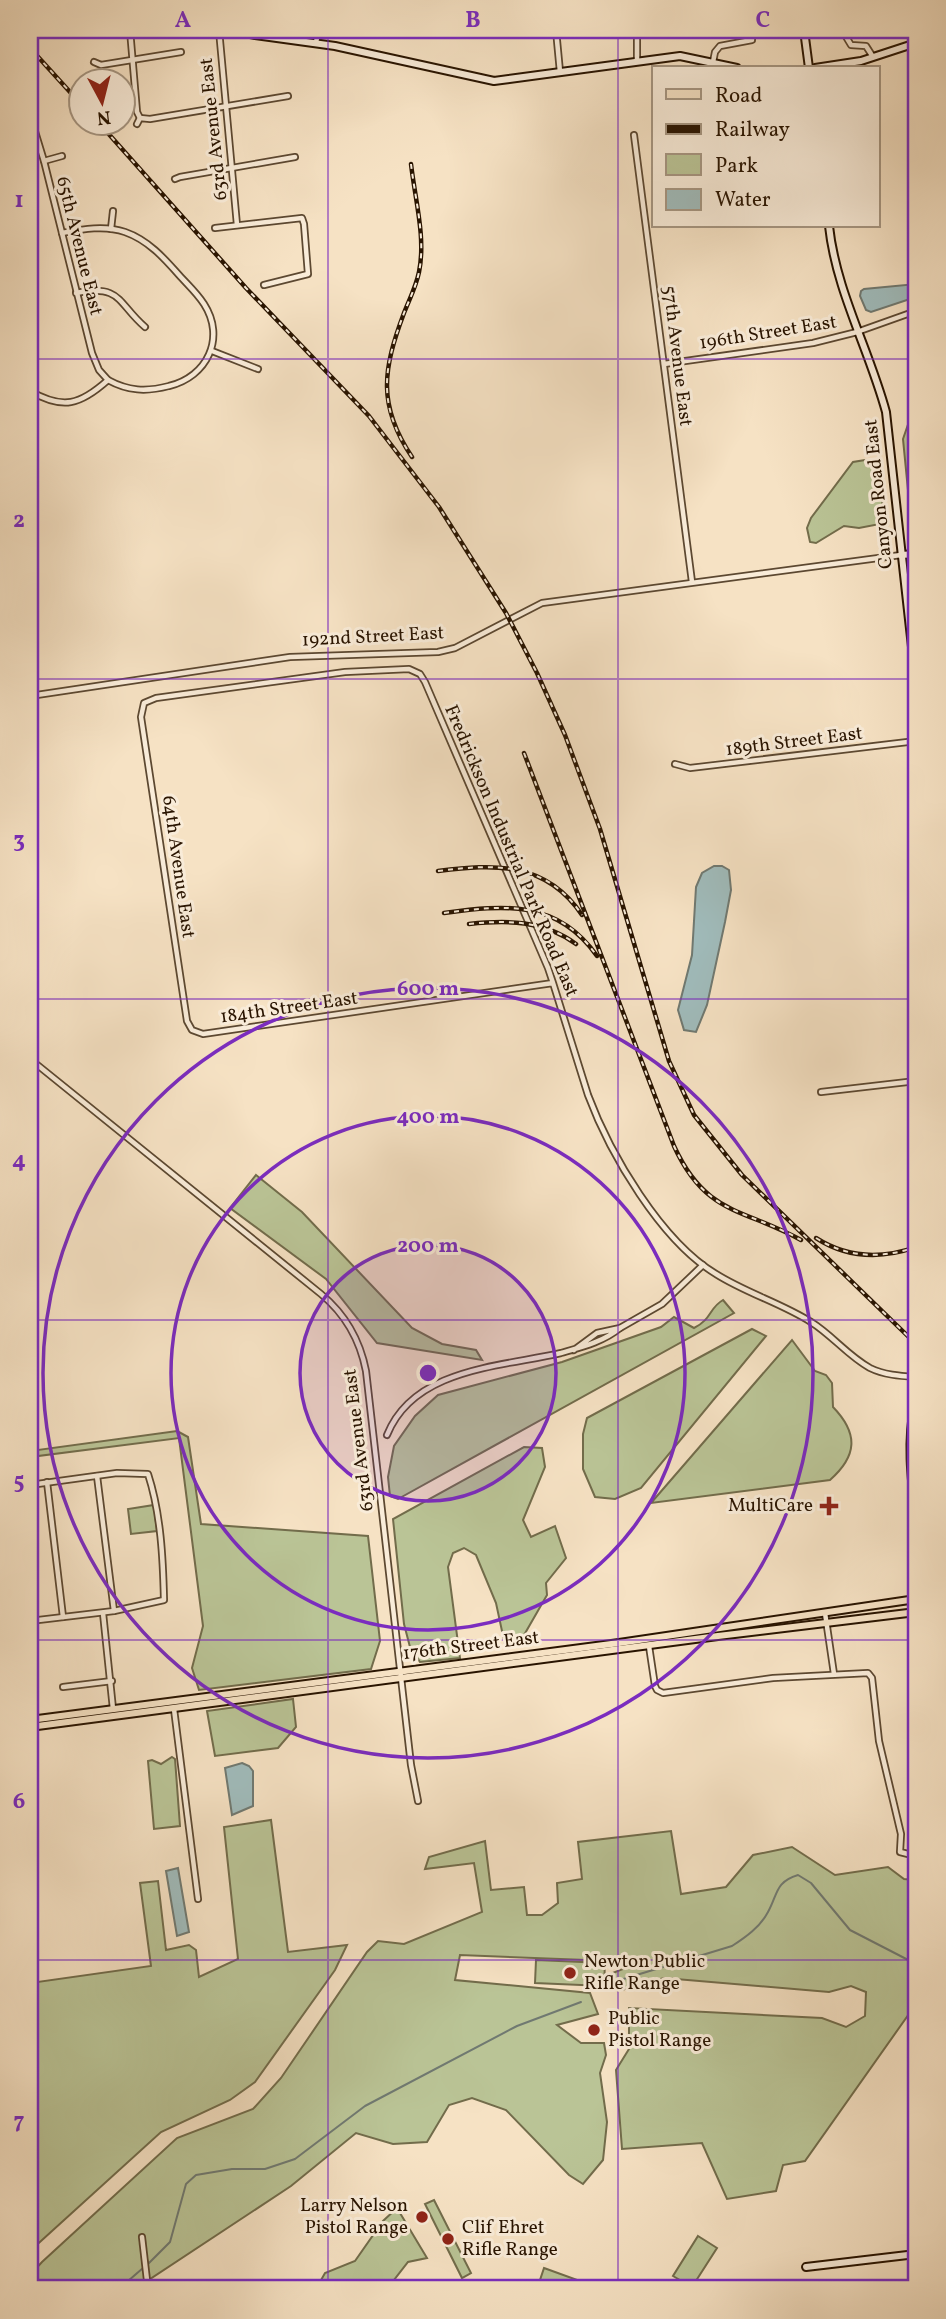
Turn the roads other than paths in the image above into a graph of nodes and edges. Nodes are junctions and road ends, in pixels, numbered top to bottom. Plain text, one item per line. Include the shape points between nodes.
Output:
1 (130, 30) edge
2 (219, 30) edge
3 (232, 30) edge
4 (319, 30) edge
5 (556, 30) edge
6 (637, 30) edge
7 (751, 30) edge
8 (804, 30) edge
9 (845, 30) edge
10 (316, 42) junction
11 (916, 43) edge
12 (181, 52) dead end
13 (873, 57) junction
14 (637, 60) junction
15 (133, 61) junction
16 (94, 62) dead end
17 (713, 62) junction
18 (729, 66) edge
19 (809, 66) edge
20 (826, 66) edge
21 (560, 72) junction
22 (288, 96) dead end
23 (226, 107) junction
24 (30, 115) edge
25 (140, 118) junction
26 (137, 124) dead end
27 (634, 135) dead end
28 (62, 156) dead end
29 (295, 157) dead end
30 (44, 161) junction
31 (232, 168) junction
32 (175, 179) dead end
33 (113, 211) dead end
34 (237, 225) junction
35 (215, 228) dead end
36 (829, 228) edge
37 (111, 229) junction
38 (62, 233) junction
39 (264, 285) dead end
40 (76, 293) junction
41 (916, 311) edge
42 (145, 327) dead end
43 (857, 331) junction
44 (212, 351) junction
45 (664, 364) junction
46 (258, 369) dead end
47 (107, 380) junction
48 (30, 391) edge
49 (916, 554) edge
50 (901, 555) junction
51 (692, 582) junction
52 (916, 683) edge
53 (30, 695) edge
54 (144, 703) joint
55 (916, 741) edge
56 (675, 764) dead end
57 (554, 983) junction
58 (194, 1032) joint
59 (30, 1059) edge
60 (916, 1081) edge
61 (821, 1092) dead end
62 (703, 1265) junction
63 (916, 1378) edge
64 (915, 1402) edge
65 (387, 1434) dead end
66 (916, 1445) edge
67 (97, 1476) junction
68 (47, 1482) junction
69 (30, 1485) edge
70 (916, 1516) edge
71 (916, 1599) edge
72 (114, 1611) junction
73 (916, 1612) edge
74 (103, 1613) junction
75 (825, 1613) junction
76 (63, 1617) junction
77 (30, 1621) edge
78 (827, 1622) junction
79 (653, 1638) junction
80 (649, 1646) junction
81 (621, 1650) junction
82 (493, 1659) junction
83 (467, 1671) junction
84 (834, 1674) junction
85 (401, 1675) junction
86 (112, 1681) junction
87 (63, 1687) dead end
88 (229, 1694) junction
89 (204, 1705) junction
90 (114, 1709) junction
91 (174, 1709) junction
92 (30, 1720) edge
93 (30, 1727) edge
94 (418, 1801) dead end
95 (916, 1856) edge
96 (198, 1899) dead end
97 (142, 2237) dead end
98 (916, 2254) edge
99 (806, 2267) dead end
100 (148, 2289) edge

1 - 15 street
2 - 23 street, 63rd Avenue East
3 - 10 street
4 - 10 street
5 - 21 street
6 - 14 street
7 - 17 street via 752,40 720,46
8 - 19 street
9 - 13 street via 851,45 866,46
10 - 21 street via 494,80
11 - 13 street
12 - 15 street
13 - 20 street
14 - 17 street via 680,56
14 - 21 street
15 - 16 street
15 - 25 street
17 - 18 street
22 - 23 street
23 - 25 street
23 - 31 street, 63rd Avenue East
24 - 30 street, 65th Avenue East
25 - 26 street
27 - 45 street, 57th Avenue East
28 - 30 street
29 - 31 street
30 - 38 street, 65th Avenue East
31 - 32 street
31 - 34 street, 63rd Avenue East
33 - 37 street
34 - 35 street
34 - 39 street via 302,218 308,274
36 - 43 street, Canyon Road East via 838,274
37 - 38 street
37 - 44 street via 146,243 204,303 213,329
38 - 40 street, 65th Avenue East
40 - 42 street via 110,293
40 - 47 street, 65th Avenue East via 92,353
41 - 43 street, 196th Street East
43 - 45 street, 196th Street East via 813,343
43 - 50 street, Canyon Road East via 886,412
44 - 46 street
44 - 47 street via 200,369 173,385 133,390
45 - 51 street, 57th Avenue East
47 - 48 street via 91,395 74,402 55,402
49 - 50 street, 192nd Street East
50 - 51 street, 192nd Street East
50 - 52 street, Canyon Road East
51 - 53 street, 192nd Street East via 542,603 455,648 438,652 290,657
54 - 57 street, Fredrickson Industrial Park Road East via 345,671 415,671 425,682
54 - 58 street, 64th Avenue East via 141,717 180,976 187,1021
55 - 56 street, 189th Street East via 692,768
57 - 58 street, 184th Street East
57 - 62 street, Fredrickson Industrial Park Road East via 587,1095 613,1151 652,1212
59 - 85 street, 63rd Avenue East via 321,1294 350,1326 366,1371
60 - 61 street
62 - 63 street, Fredrickson Industrial Park Road East via 811,1322 870,1368
62 - 65 street via 662,1304 611,1336 574,1350 464,1373 434,1384 415,1396
63 - 64 street
64 - 66 street
64 - 70 street via 910,1429
67 - 68 street
67 - 72 street
67 - 72 street via 148,1474 164,1568 164,1600
68 - 69 street
68 - 76 street
71 - 75 main road, 176th Street East
72 - 74 street
73 - 78 main road, 176th Street East
74 - 76 street
74 - 86 street
75 - 78 street
75 - 79 main road, 176th Street East
76 - 77 street
78 - 80 main road, 176th Street East
78 - 84 street
79 - 81 main road
79 - 82 main road, 176th Street East
80 - 81 main road, 176th Street East
80 - 84 street via 657,1690 665,1693
81 - 83 main road, 176th Street East
82 - 83 main road
82 - 85 main road, 176th Street East
83 - 85 main road, 176th Street East
84 - 95 street via 864,1672 872,1678 901,1852
85 - 88 main road, 176th Street East
85 - 89 main road, 176th Street East
85 - 94 street, 63rd Avenue East
86 - 87 street
86 - 90 street
88 - 89 main road
88 - 90 main road, 176th Street East
89 - 91 main road, 176th Street East
90 - 92 main road, 176th Street East
91 - 93 main road, 176th Street East
91 - 96 street
97 - 100 street
98 - 99 street

